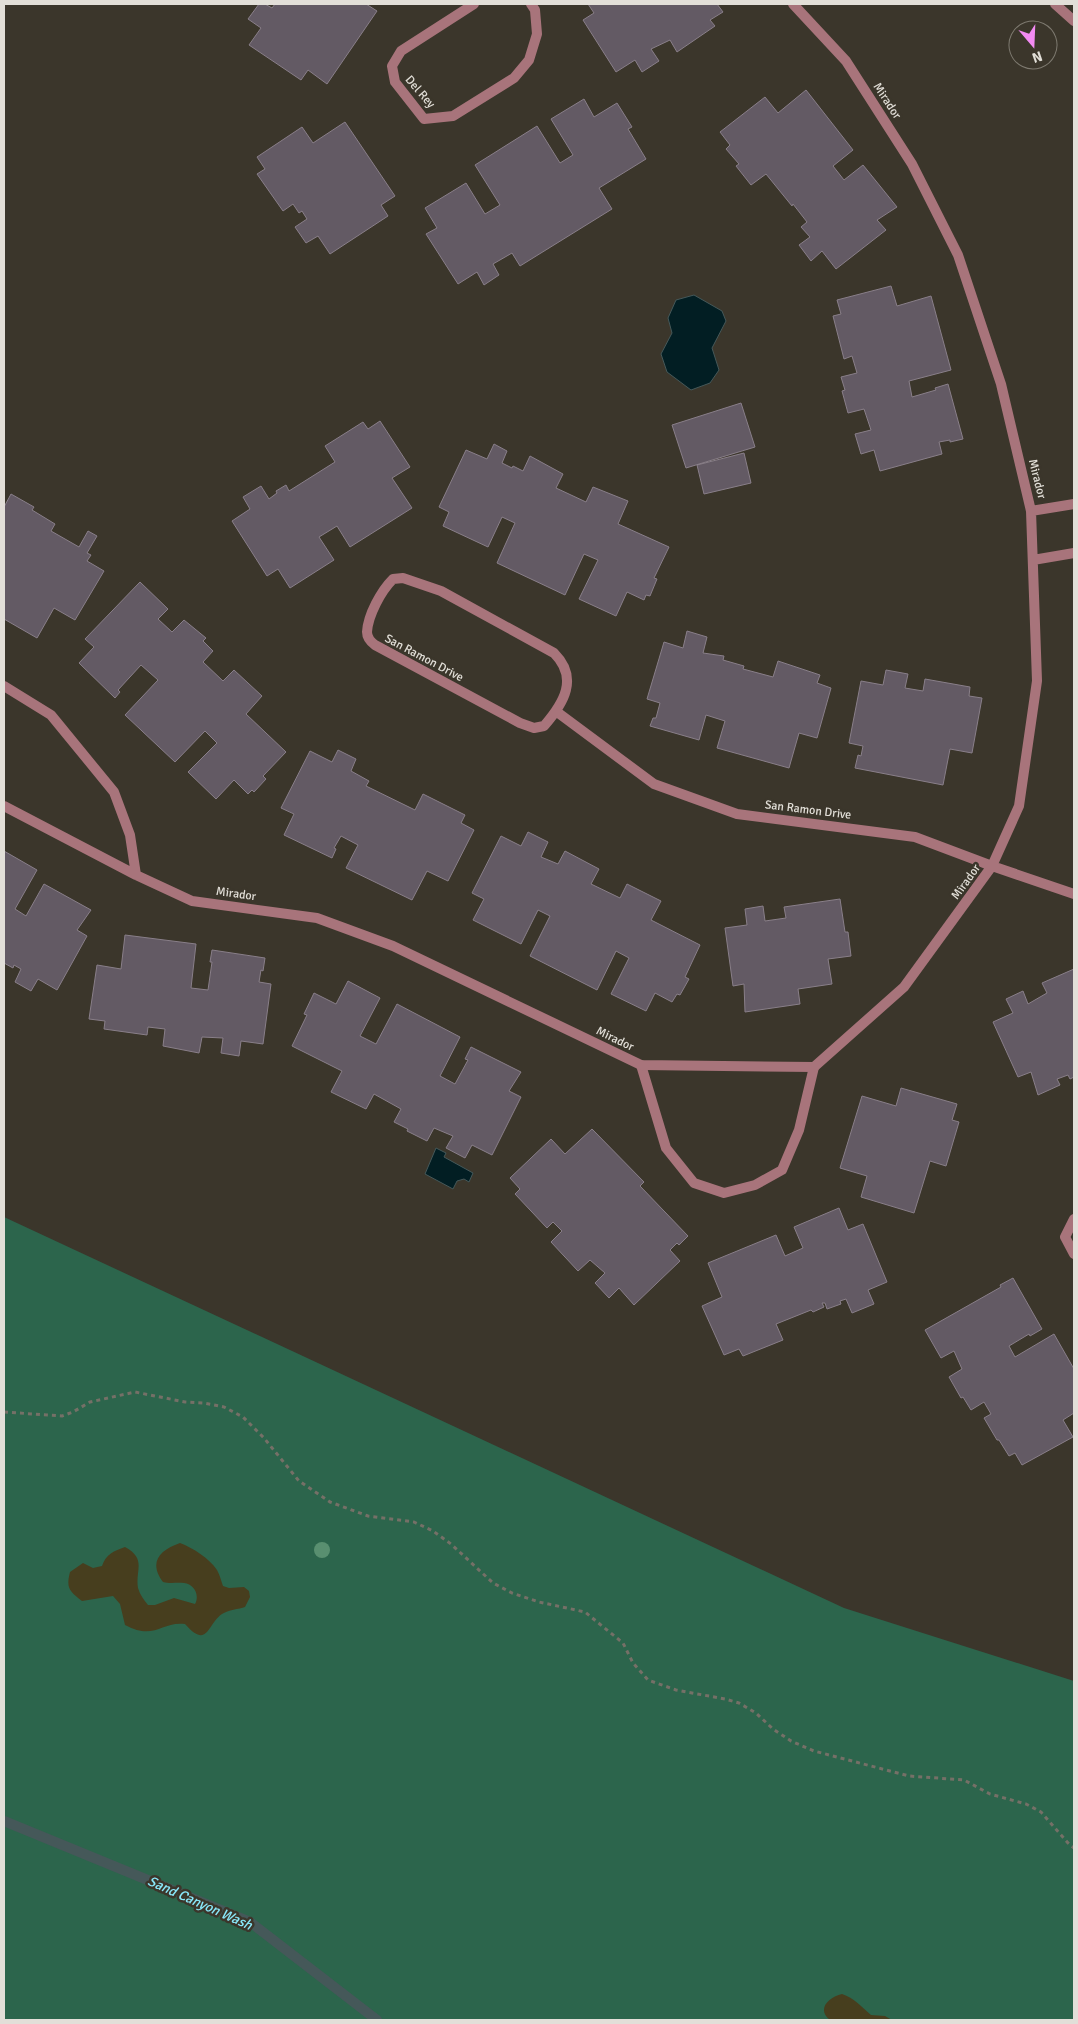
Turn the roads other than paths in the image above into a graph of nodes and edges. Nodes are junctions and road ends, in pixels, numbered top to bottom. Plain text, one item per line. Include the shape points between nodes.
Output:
1 (474, 4) edge
2 (531, 4) edge
3 (793, 4) edge
4 (1056, 4) edge
5 (1074, 21) edge
6 (1074, 504) edge
7 (1031, 511) junction
8 (1074, 553) edge
9 (1033, 560) junction
10 (4, 686) edge
11 (556, 712) junction
12 (4, 806) edge
13 (992, 866) junction
14 (136, 875) junction
15 (1074, 894) edge
16 (641, 1065) junction
17 (814, 1067) junction
18 (1074, 1219) edge
19 (1074, 1254) edge

1 - 2 street, Del Rey via 401,51 392,66 395,82 424,119 454,116 514,78 529,60 537,34 535,10
3 - 7 street, Mirador via 846,60 912,164 958,255 1001,384
4 - 5 street
6 - 7 street
7 - 9 street, Mirador
8 - 9 street
9 - 13 street, Mirador via 1037,681 1019,806
10 - 14 street via 51,715 114,792 130,835
11 - 11 street, San Ramon Drive via 565,698 567,673 554,652 433,588 403,578 393,579 379,595 367,633 374,645 520,723 534,728 544,726
11 - 13 street, San Ramon Drive via 654,784 737,814 915,837
12 - 14 street, Mirador
13 - 15 street, San Ramon Drive
13 - 17 street, Mirador via 904,987
14 - 16 street, Mirador via 192,901 317,918 351,930 393,946
16 - 17 street, Mirador
16 - 17 street via 666,1148 694,1183 724,1193 755,1184 782,1170 799,1130
18 - 19 street via 1065,1237

